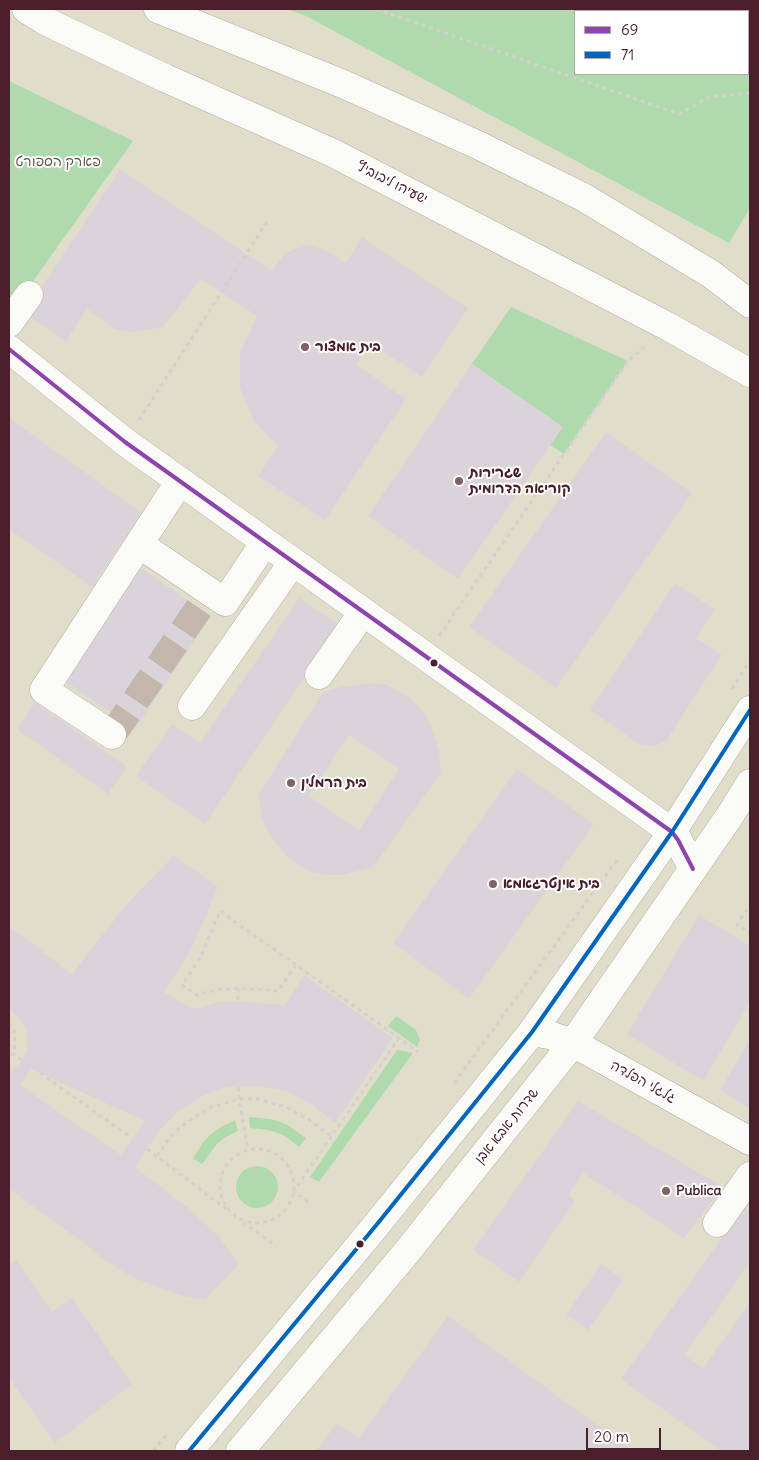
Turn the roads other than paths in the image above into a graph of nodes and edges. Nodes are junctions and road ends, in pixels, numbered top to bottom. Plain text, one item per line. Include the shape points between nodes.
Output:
1 (26, 9) edge
2 (158, 9) edge
3 (29, 295) dead end
4 (750, 304) edge
5 (9, 323) edge
6 (9, 349) edge
7 (750, 373) edge
8 (180, 481) junction
9 (266, 542) junction
10 (139, 544) junction
11 (293, 562) junction
12 (363, 612) junction
13 (319, 675) dead end
14 (192, 706) dead end
15 (750, 710) edge
16 (112, 735) dead end
17 (750, 783) edge
18 (672, 832) junction
19 (693, 869) junction
20 (532, 1032) junction
21 (573, 1043) junction
22 (750, 1141) edge
23 (750, 1176) edge
24 (717, 1223) dead end
25 (196, 1447) edge
26 (240, 1451) edge

1 - 7 main road, ישעיהו ליבוביץ via 165,78 333,153 669,327
2 - 4 main road via 343,84 513,162 583,197 711,274
3 - 5 main road
6 - 8 main road via 125,442
8 - 9 main road
8 - 10 main road
9 - 10 main road via 225,602
9 - 11 main road
10 - 16 main road via 44,690
11 - 12 main road
11 - 14 main road
12 - 13 main road
12 - 18 main road
15 - 18 main road
17 - 19 main road, שדרות אבא אבן
18 - 19 main road
18 - 20 main road
19 - 21 main road, שדרות אבא אבן
20 - 21 main road, גלגלי הפלדה
20 - 25 main road
21 - 22 main road, גלגלי הפלדה
21 - 26 main road, שדרות אבא אבן via 406,1253
23 - 24 main road

